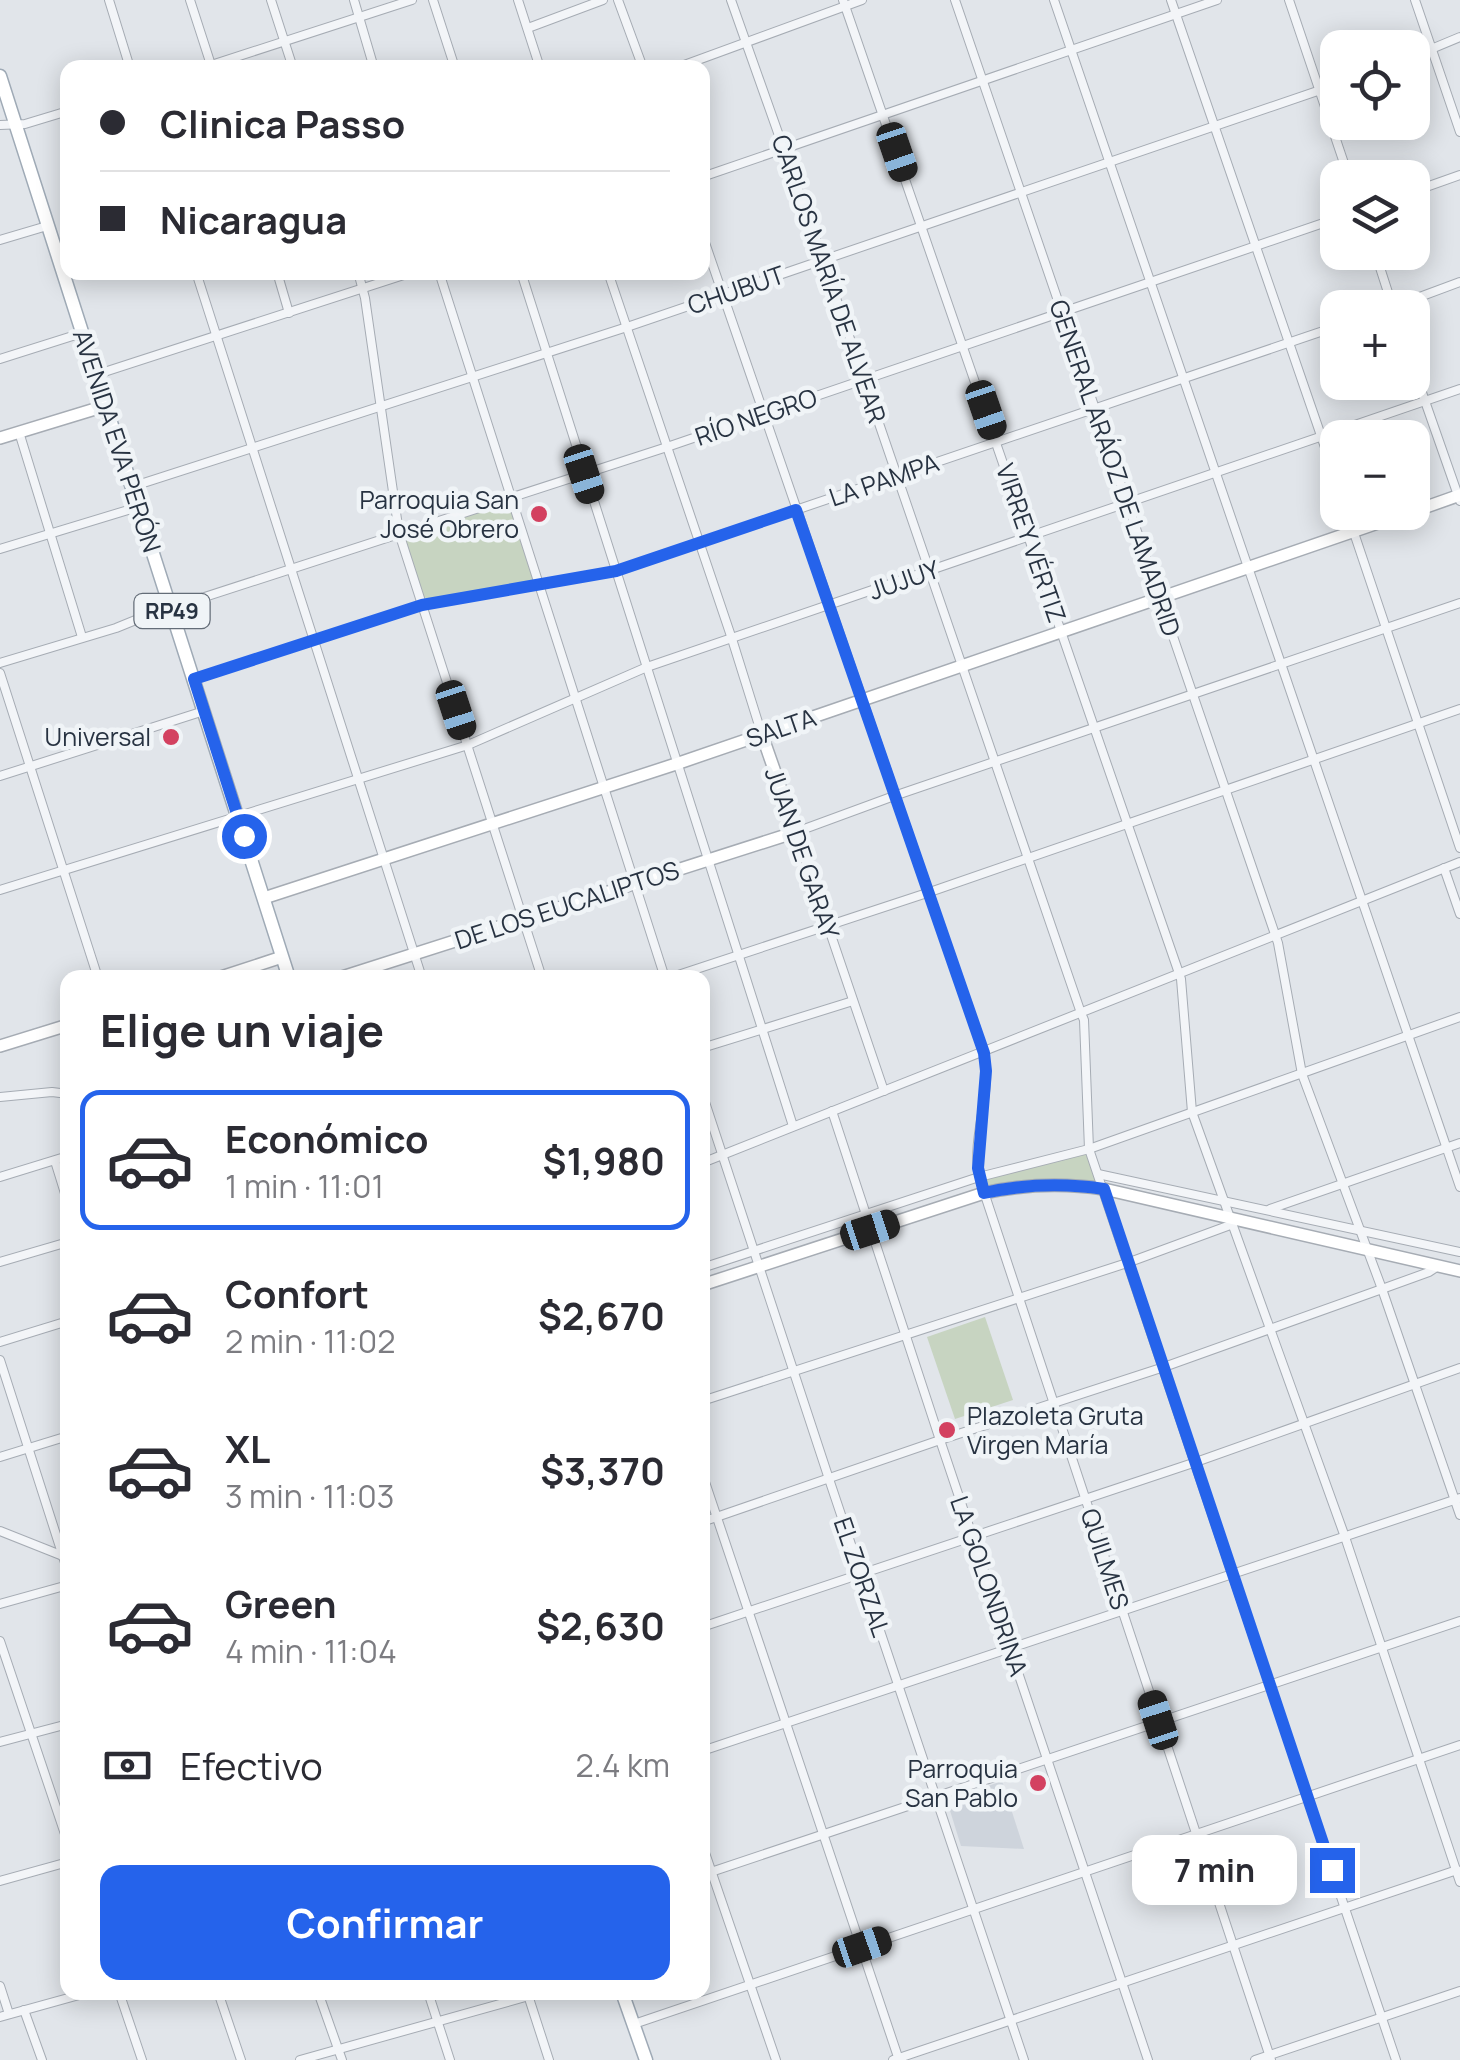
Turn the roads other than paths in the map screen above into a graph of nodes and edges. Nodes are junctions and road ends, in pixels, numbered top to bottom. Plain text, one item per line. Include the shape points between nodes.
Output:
1 (109, 0) edge
2 (190, 0) edge
3 (271, 0) edge
4 (354, 0) edge
5 (412, 0) edge
6 (434, 0) edge
7 (518, 0) edge
8 (603, 0) edge
9 (618, 0) edge
10 (731, 0) edge
11 (862, 0) edge
12 (955, 0) edge
13 (1054, 0) edge
14 (1171, 0) edge
15 (1216, 0) edge
16 (1288, 0) edge
17 (1414, 0) edge
18 (844, 3) edge
19 (1176, 14) junction
20 (359, 17) junction
21 (528, 28) junction
22 (1460, 37) edge
23 (284, 41) junction
24 (746, 43) junction
25 (1070, 49) junction
26 (1432, 50) junction
27 (128, 60) edge
28 (206, 60) edge
29 (228, 60) edge
30 (290, 60) edge
31 (372, 60) edge
32 (453, 60) edge
33 (538, 60) edge
34 (640, 60) edge
35 (698, 60) edge
36 (0, 76) edge
37 (983, 81) junction
38 (1319, 90) junction
39 (60, 113) edge
40 (884, 115) junction
41 (15, 124) junction
42 (0, 125) edge
43 (1214, 126) junction
44 (1460, 132) edge
45 (784, 149) junction
46 (1343, 160) edge
47 (1110, 162) junction
48 (710, 174) edge
49 (1460, 174) edge
50 (1430, 185) edge
51 (1021, 193) junction
52 (1320, 224) edge
53 (47, 226) junction
54 (922, 226) junction
55 (0, 240) edge
56 (1255, 247) junction
57 (710, 257) edge
58 (60, 259) edge
59 (823, 260) junction
60 (67, 280) edge
61 (199, 280) edge
62 (279, 280) edge
63 (361, 280) edge
64 (390, 280) edge
65 (441, 280) edge
66 (523, 280) edge
67 (611, 280) edge
68 (1152, 282) junction
69 (1460, 282) edge
70 (364, 289) junction
71 (1430, 293) edge
72 (723, 294) junction
73 (1062, 312) junction
74 (289, 313) junction
75 (627, 327) junction
76 (1320, 332) edge
77 (82, 333) junction
78 (217, 336) junction
79 (1288, 343) junction
80 (964, 347) junction
81 (546, 354) junction
82 (0, 359) edge
83 (95, 375) junction
84 (472, 378) junction
85 (1182, 378) junction
86 (864, 380) junction
87 (1460, 389) edge
88 (1425, 401) junction
89 (105, 406) junction
90 (381, 408) junction
91 (1095, 408) junction
92 (764, 414) junction
93 (1370, 420) edge
94 (20, 432) junction
95 (1320, 437) joint
96 (0, 438) edge
97 (996, 442) junction
98 (667, 447) junction
99 (253, 448) junction
100 (1216, 473) junction
101 (584, 474) junction
102 (896, 476) junction
103 (132, 487) junction
104 (512, 497) junction
105 (1459, 497) edge
106 (1127, 504) junction
107 (1430, 506) edge
108 (138, 507) junction
109 (796, 510) junction
110 (1360, 530) edge
111 (1354, 532) junction
112 (399, 533) junction
113 (52, 534) junction
114 (1029, 538) junction
115 (700, 544) junction
116 (0, 549) edge
117 (291, 568) junction
118 (1248, 568) junction
119 (929, 570) junction
120 (616, 571) junction
121 (541, 586) junction
122 (1160, 598) junction
123 (1460, 603) edge
124 (422, 605) junction
125 (830, 605) junction
126 (171, 608) junction
127 (1385, 629) junction
128 (1061, 633) junction
129 (82, 637) junction
130 (732, 639) junction
131 (315, 641) junction
132 (0, 663) edge
133 (1281, 664) junction
134 (961, 666) junction
135 (647, 667) junction
136 (0, 673) edge
137 (194, 679) junction
138 (1192, 694) junction
139 (576, 698) junction
140 (861, 701) junction
141 (1460, 710) edge
142 (204, 711) junction
143 (1418, 724) junction
144 (1094, 728) junction
145 (762, 734) junction
146 (468, 745) junction
147 (1314, 760) junction
148 (995, 762) junction
149 (678, 763) junction
150 (30, 766) junction
151 (0, 776) edge
152 (359, 779) junction
153 (604, 787) junction
154 (1225, 790) junction
155 (894, 796) junction
156 (238, 816) junction
157 (492, 823) junction
158 (1126, 823) junction
159 (796, 832) junction
160 (1460, 848) edge
161 (384, 858) junction
162 (1028, 858) junction
163 (710, 860) junction
164 (1460, 862) edge
165 (1444, 868) junction
166 (63, 870) junction
167 (636, 884) junction
168 (0, 890) edge
169 (928, 893) junction
170 (264, 898) junction
171 (1363, 900) junction
172 (1460, 914) edge
173 (524, 918) junction
174 (827, 926) junction
175 (1275, 936) junction
176 (414, 953) junction
177 (739, 955) junction
178 (282, 957) junction
179 (95, 970) edge
180 (242, 970) edge
181 (286, 970) edge
182 (363, 970) edge
183 (419, 970) edge
184 (540, 970) edge
185 (664, 970) edge
186 (692, 970) edge
187 (1179, 972) junction
188 (853, 1000) junction
189 (1081, 1012) junction
190 (1460, 1017) edge
191 (60, 1027) edge
192 (764, 1029) junction
193 (1409, 1036) junction
194 (0, 1046) edge
195 (710, 1046) edge
196 (984, 1053) junction
197 (1302, 1074) junction
198 (884, 1091) junction
199 (60, 1093) edge
200 (0, 1097) edge
201 (832, 1111) junction
202 (1192, 1112) junction
203 (710, 1118) edge
204 (794, 1126) junction
205 (1460, 1143) edge
206 (1446, 1147) junction
207 (1089, 1149) junction
208 (722, 1155) junction
209 (60, 1158) edge
210 (55, 1160) junction
211 (710, 1160) edge
212 (1098, 1174) junction
213 (60, 1177) edge
214 (979, 1177) junction
215 (0, 1178) edge
216 (1343, 1184) junction
217 (1460, 1187) edge
218 (1104, 1189) junction
219 (984, 1193) junction
220 (1224, 1201) junction
221 (1266, 1210) junction
222 (866, 1214) junction
223 (1232, 1221) junction
224 (870, 1230) junction
225 (1360, 1232) junction
226 (60, 1244) edge
227 (1367, 1250) junction
228 (754, 1251) junction
229 (1460, 1252) edge
230 (0, 1262) edge
231 (1127, 1263) junction
232 (710, 1265) edge
233 (1438, 1266) junction
234 (759, 1267) junction
235 (1460, 1271) edge
236 (710, 1282) edge
237 (1382, 1289) junction
238 (1019, 1296) junction
239 (60, 1323) edge
240 (1270, 1329) junction
241 (905, 1335) junction
242 (0, 1342) edge
243 (0, 1360) edge
244 (1164, 1367) junction
245 (1460, 1368) edge
246 (794, 1372) junction
247 (1416, 1384) junction
248 (710, 1398) edge
249 (1054, 1404) junction
250 (1304, 1424) junction
251 (60, 1439) edge
252 (940, 1440) junction
253 (28, 1449) junction
254 (0, 1457) edge
255 (1196, 1462) junction
256 (828, 1479) junction
257 (710, 1498) edge
258 (1085, 1499) junction
259 (1458, 1499) edge
260 (1460, 1515) edge
261 (716, 1517) junction
262 (710, 1519) edge
263 (0, 1532) edge
264 (60, 1536) edge
265 (972, 1536) junction
266 (57, 1537) junction
267 (1345, 1538) junction
268 (60, 1544) edge
269 (60, 1555) edge
270 (860, 1573) junction
271 (1234, 1573) junction
272 (60, 1588) edge
273 (0, 1604) edge
274 (1122, 1610) junction
275 (749, 1612) junction
276 (1460, 1621) edge
277 (710, 1624) edge
278 (0, 1641) edge
279 (1381, 1647) junction
280 (1010, 1648) junction
281 (1270, 1684) junction
282 (898, 1685) junction
283 (1158, 1720) junction
284 (786, 1722) junction
285 (60, 1726) edge
286 (31, 1734) junction
287 (0, 1742) edge
288 (1460, 1745) edge
289 (710, 1747) edge
290 (1418, 1758) junction
291 (1046, 1759) junction
292 (1308, 1796) junction
293 (935, 1797) junction
294 (60, 1819) edge
295 (1196, 1834) junction
296 (824, 1835) junction
297 (60, 1864) edge
298 (1458, 1870) edge
299 (1085, 1871) junction
300 (710, 1873) edge
301 (0, 1881) edge
302 (710, 1882) edge
303 (1460, 1882) edge
304 (1344, 1906) junction
305 (974, 1909) junction
306 (1233, 1944) junction
307 (862, 1947) junction
308 (1122, 1982) junction
309 (750, 1984) junction
310 (0, 1986) edge
311 (1460, 1992) edge
312 (710, 1998) edge
313 (61, 2000) edge
314 (121, 2000) edge
315 (221, 2000) edge
316 (321, 2000) edge
317 (430, 2000) edge
318 (507, 2000) edge
319 (529, 2000) edge
320 (625, 2000) edge
321 (704, 2000) edge
322 (24, 2010) junction
323 (5, 2016) edge
324 (1382, 2017) junction
325 (1010, 2020) junction
326 (437, 2021) junction
327 (634, 2024) junction
328 (338, 2049) junction
329 (1270, 2058) edge
330 (897, 2059) edge
331 (42, 2060) edge
332 (142, 2060) edge
333 (241, 2060) edge
334 (300, 2060) edge
335 (342, 2060) edge
336 (450, 2060) edge
337 (549, 2060) edge
338 (646, 2060) edge
339 (776, 2060) edge
340 (1024, 2060) edge
341 (1148, 2060) edge
342 (1255, 2060) edge
343 (1396, 2060) edge

1 - 27 street
2 - 28 street
3 - 23 street
4 - 20 street
5 - 20 street
6 - 32 street
7 - 21 street
8 - 21 street
9 - 34 street
10 - 24 street, CARLOS MARÍA DE ALVEAR
11 - 18 street
12 - 37 street, GENERAL ARÁOZ DE LAMADRID
13 - 25 street
14 - 19 street
15 - 19 street
16 - 38 street
17 - 26 street
18 - 24 street
18 - 40 street, VIRREY VÉRTIZ
19 - 25 street
19 - 43 street
20 - 23 street
20 - 31 street
21 - 33 street
22 - 26 street
23 - 29 street
23 - 30 street
24 - 35 street
24 - 45 street, CARLOS MARÍA DE ALVEAR
25 - 37 street
25 - 47 street
26 - 44 street
36 - 41 main road, AVENIDA EVA PERÓN / RP49
37 - 40 street
37 - 51 street, GENERAL ARÁOZ DE LAMADRID
38 - 43 street, CHUBUT
38 - 46 street
39 - 41 street
40 - 45 street
40 - 54 street, VIRREY VÉRTIZ
41 - 42 street
41 - 53 main road, AVENIDA EVA PERÓN / RP49
43 - 47 street, CHUBUT
43 - 56 street
45 - 48 street
45 - 59 street, CARLOS MARÍA DE ALVEAR
47 - 51 street, CHUBUT
47 - 68 street
49 - 50 street
51 - 54 street, CHUBUT
51 - 73 street, GENERAL ARÁOZ DE LAMADRID
52 - 56 street, RÍO NEGRO
53 - 55 street
53 - 58 main road, AVENIDA EVA PERÓN / RP49
54 - 59 street, CHUBUT
54 - 80 street, VIRREY VÉRTIZ
56 - 68 street, RÍO NEGRO
56 - 79 street
57 - 72 street
59 - 72 street, CHUBUT
59 - 86 street, CARLOS MARÍA DE ALVEAR
60 - 77 main road, AVENIDA EVA PERÓN / RP49
61 - 78 street
62 - 74 street
63 - 70 street
64 - 70 street
65 - 84 street
66 - 81 street
67 - 75 street, JUAN DE GARAY
68 - 73 street, RÍO NEGRO
68 - 85 street
69 - 71 street
70 - 74 street
70 - 90 street
72 - 75 street, CHUBUT
72 - 92 street
73 - 80 street, RÍO NEGRO
73 - 91 street, GENERAL ARÁOZ DE LAMADRID
74 - 78 street
75 - 81 street, CHUBUT
75 - 98 street, JUAN DE GARAY
76 - 79 street, LA PAMPA
77 - 82 street
77 - 83 main road, AVENIDA EVA PERÓN / RP49
78 - 83 street
78 - 99 street
79 - 85 street, LA PAMPA
79 - 95 street
80 - 86 street, RÍO NEGRO
80 - 97 street, VIRREY VÉRTIZ
81 - 84 street, CHUBUT
81 - 101 street
83 - 89 main road, AVENIDA EVA PERÓN / RP49
84 - 90 street, CHUBUT
84 - 104 street
85 - 91 street, LA PAMPA
85 - 100 street
86 - 92 street, RÍO NEGRO
86 - 102 street, CARLOS MARÍA DE ALVEAR
87 - 88 street, JUJUY
88 - 93 street, JUJUY
88 - 105 street
89 - 94 street
89 - 103 main road, AVENIDA EVA PERÓN / RP49
90 - 99 street, CHUBUT
90 - 112 street
91 - 97 street, LA PAMPA
91 - 106 street, GENERAL ARÁOZ DE LAMADRID
92 - 98 street, RÍO NEGRO
92 - 109 street
94 - 96 street
94 - 113 street
95 - 100 street, JUJUY
97 - 102 street, LA PAMPA
97 - 114 street, VIRREY VÉRTIZ
98 - 101 street, RÍO NEGRO
98 - 115 street, JUAN DE GARAY
99 - 103 street, CHUBUT
99 - 117 street
100 - 106 street, JUJUY
100 - 118 street
101 - 104 street, RÍO NEGRO
101 - 120 street
102 - 109 street, LA PAMPA
102 - 119 street, CARLOS MARÍA DE ALVEAR
103 - 108 main road, AVENIDA EVA PERÓN / RP49
104 - 112 street, RÍO NEGRO
104 - 121 street
105 - 107 street, SALTA
106 - 114 street, JUJUY
106 - 122 street, GENERAL ARÁOZ DE LAMADRID
108 - 113 street
108 - 126 main road, AVENIDA EVA PERÓN / RP49
109 - 115 street, LA PAMPA
109 - 125 street
110 - 111 street, SALTA
111 - 118 street, SALTA
111 - 127 street
112 - 117 street, RÍO NEGRO
112 - 124 street
113 - 116 street
113 - 129 street
114 - 119 street, JUJUY
114 - 128 street, VIRREY VÉRTIZ
115 - 120 street, LA PAMPA
115 - 130 street, JUAN DE GARAY
117 - 126 street, RÍO NEGRO
117 - 131 street
118 - 122 street, SALTA
118 - 133 street
119 - 125 street, JUJUY
119 - 134 street, CARLOS MARÍA DE ALVEAR
120 - 121 street, LA PAMPA
120 - 135 street
121 - 124 street, LA PAMPA
121 - 139 street
122 - 128 street, SALTA
122 - 138 street, GENERAL ARÁOZ DE LAMADRID
123 - 127 street
124 - 131 street, LA PAMPA
124 - 146 street
125 - 130 street, JUJUY
125 - 140 street
126 - 129 street, RÍO NEGRO
126 - 137 main road, AVENIDA EVA PERÓN / RP49
127 - 133 street
127 - 143 street
128 - 134 street, SALTA
128 - 144 street, VIRREY VÉRTIZ
129 - 132 street, RÍO NEGRO
130 - 135 street, JUJUY
130 - 145 street, JUAN DE GARAY
131 - 137 street, LA PAMPA
131 - 152 street
133 - 138 street
133 - 147 street
134 - 140 street, SALTA
134 - 148 street, CARLOS MARÍA DE ALVEAR
135 - 139 street, JUJUY
135 - 149 street
136 - 150 street
137 - 142 main road, AVENIDA EVA PERÓN / RP49
138 - 144 street
138 - 154 street, GENERAL ARÁOZ DE LAMADRID
139 - 146 street, JUJUY
139 - 153 street
140 - 145 street, SALTA
140 - 155 street
141 - 143 street
142 - 150 street
142 - 156 main road, AVENIDA EVA PERÓN / RP49
143 - 147 street
143 - 160 street
144 - 148 street
144 - 158 street, VIRREY VÉRTIZ
145 - 149 street, SALTA
145 - 159 street, JUAN DE GARAY
146 - 152 street, JUJUY
146 - 157 street
147 - 154 street
147 - 171 street
148 - 155 street
148 - 162 street, CARLOS MARÍA DE ALVEAR
149 - 153 street, SALTA
149 - 163 street
150 - 151 street
150 - 166 street
152 - 156 street, JUJUY
152 - 161 street
153 - 157 street, SALTA
153 - 167 street
154 - 158 street
154 - 175 street, GENERAL ARÁOZ DE LAMADRID
155 - 159 street
155 - 169 street
156 - 166 street, JUJUY
156 - 170 main road, AVENIDA EVA PERÓN / RP49
157 - 161 street, SALTA
157 - 173 street
158 - 162 street
158 - 187 street, VIRREY VÉRTIZ
159 - 163 street, DE LOS EUCALIPTOS
159 - 174 street, JUAN DE GARAY
161 - 170 street, SALTA
161 - 176 street
162 - 169 street
162 - 189 street, CARLOS MARÍA DE ALVEAR
163 - 167 street, DE LOS EUCALIPTOS
163 - 177 street
164 - 165 street
165 - 171 street
165 - 172 street
166 - 168 street, JUJUY
166 - 179 street
167 - 173 street, DE LOS EUCALIPTOS
167 - 185 street
169 - 174 street
169 - 196 street
170 - 178 main road, AVENIDA EVA PERÓN / RP49
171 - 175 street
171 - 193 street
173 - 176 street, DE LOS EUCALIPTOS
173 - 184 street
174 - 177 street
174 - 188 street, JUAN DE GARAY
175 - 187 street
175 - 197 street, GENERAL ARÁOZ DE LAMADRID
176 - 182 street, DE LOS EUCALIPTOS
176 - 183 street
177 - 186 street
177 - 192 street
178 - 180 street
178 - 181 main road, AVENIDA EVA PERÓN / RP49
187 - 189 street
187 - 202 street, VIRREY VÉRTIZ
188 - 192 street
188 - 198 street, JUAN DE GARAY
189 - 196 street
189 - 207 street, CARLOS MARÍA DE ALVEAR
190 - 193 street
191 - 194 street
192 - 195 street
192 - 204 street
193 - 197 street
193 - 206 street
196 - 198 street
196 - 214 street, QUILMES
197 - 202 street
197 - 216 street, GENERAL ARÁOZ DE LAMADRID
198 - 201 street
199 - 200 street
201 - 204 street
201 - 222 street, LA GOLONDRINA
202 - 207 street
202 - 220 street, VIRREY VÉRTIZ
203 - 208 street, EL ZORZAL
204 - 208 street
205 - 206 street
206 - 216 street
206 - 217 street
207 - 212 street, CARLOS MARÍA DE ALVEAR
207 - 214 street
208 - 211 street
208 - 228 street, EL ZORZAL
209 - 210 street
210 - 213 street
210 - 215 street
212 - 218 street, CARLOS MARÍA DE ALVEAR
212 - 220 street
214 - 219 street, QUILMES
214 - 222 street
216 - 221 street
216 - 225 street, GENERAL ARÁOZ DE LAMADRID
218 - 219 street via 1060,1184
218 - 223 street
218 - 231 street, CARLOS MARÍA DE ALVEAR
219 - 224 street
219 - 238 street, QUILMES
220 - 221 street
220 - 223 street, VIRREY VÉRTIZ
221 - 225 street
222 - 224 street, LA GOLONDRINA
222 - 228 street
223 - 227 street
223 - 231 street
223 - 240 street, VIRREY VÉRTIZ
224 - 234 street
224 - 241 street, LA GOLONDRINA
225 - 227 street, GENERAL ARÁOZ DE LAMADRID
225 - 229 street
226 - 230 street
227 - 233 street
227 - 237 street, GENERAL ARÁOZ DE LAMADRID
228 - 232 street
228 - 234 street, EL ZORZAL
231 - 238 street
231 - 244 street, CARLOS MARÍA DE ALVEAR
233 - 235 street
233 - 237 street
234 - 236 street
234 - 246 street, EL ZORZAL
237 - 240 street
237 - 247 street, GENERAL ARÁOZ DE LAMADRID
238 - 241 street
238 - 249 street, QUILMES
239 - 242 street
240 - 244 street
240 - 250 street, VIRREY VÉRTIZ
241 - 246 street
241 - 252 street, LA GOLONDRINA
243 - 253 street
244 - 249 street
244 - 255 street, CARLOS MARÍA DE ALVEAR
245 - 247 street
246 - 248 street
246 - 256 street, EL ZORZAL
247 - 250 street
247 - 259 street, GENERAL ARÁOZ DE LAMADRID
249 - 252 street
249 - 258 street, QUILMES
250 - 255 street
250 - 267 street, VIRREY VÉRTIZ
251 - 253 street
252 - 256 street
252 - 265 street, LA GOLONDRINA
253 - 254 street
253 - 266 street
255 - 258 street
255 - 271 street, CARLOS MARÍA DE ALVEAR
256 - 261 street
256 - 270 street, EL ZORZAL
257 - 261 street
258 - 265 street
258 - 274 street, QUILMES
259 - 260 street, GENERAL ARÁOZ DE LAMADRID
259 - 267 street
261 - 262 street
261 - 275 street
263 - 269 street
264 - 266 street
265 - 270 street
265 - 280 street, LA GOLONDRINA
266 - 268 street
267 - 271 street
267 - 279 street, VIRREY VÉRTIZ
270 - 275 street
270 - 282 street, EL ZORZAL
271 - 274 street
271 - 281 street, CARLOS MARÍA DE ALVEAR
272 - 273 street
274 - 280 street
274 - 283 street, QUILMES
275 - 277 street
275 - 284 street
276 - 279 street
278 - 286 street
279 - 281 street
279 - 290 street, VIRREY VÉRTIZ
280 - 282 street
280 - 291 street, LA GOLONDRINA
281 - 283 street
281 - 292 street, CARLOS MARÍA DE ALVEAR
282 - 284 street
282 - 293 street, EL ZORZAL
283 - 291 street
283 - 295 street, QUILMES
284 - 289 street
284 - 296 street
285 - 286 street
286 - 287 street
286 - 294 street
288 - 290 street
290 - 292 street
290 - 298 street, VIRREY VÉRTIZ
291 - 293 street
291 - 299 street, LA GOLONDRINA
292 - 295 street
292 - 304 street, CARLOS MARÍA DE ALVEAR
293 - 296 street
293 - 305 street, EL ZORZAL
295 - 299 street
295 - 306 street, QUILMES
296 - 300 street
296 - 307 street
297 - 301 street
298 - 303 street, VIRREY VÉRTIZ
298 - 304 street
299 - 305 street
299 - 308 street, LA GOLONDRINA
302 - 309 street
304 - 306 street
304 - 324 street, CARLOS MARÍA DE ALVEAR
305 - 307 street
305 - 325 street, EL ZORZAL
306 - 308 street
306 - 329 street, QUILMES
307 - 309 street
307 - 330 street
308 - 325 street
308 - 341 street, LA GOLONDRINA
309 - 312 street
309 - 339 street
310 - 323 street
311 - 324 street
313 - 322 street
314 - 332 street
315 - 333 street
316 - 328 street
317 - 326 street
318 - 326 street
319 - 337 street
320 - 327 main road
321 - 327 street
322 - 323 street
322 - 331 street
324 - 329 street
324 - 343 street, CARLOS MARÍA DE ALVEAR
325 - 330 street
325 - 340 street, EL ZORZAL
326 - 328 street
326 - 336 street
327 - 338 main road
328 - 334 street
328 - 335 street
329 - 342 street

